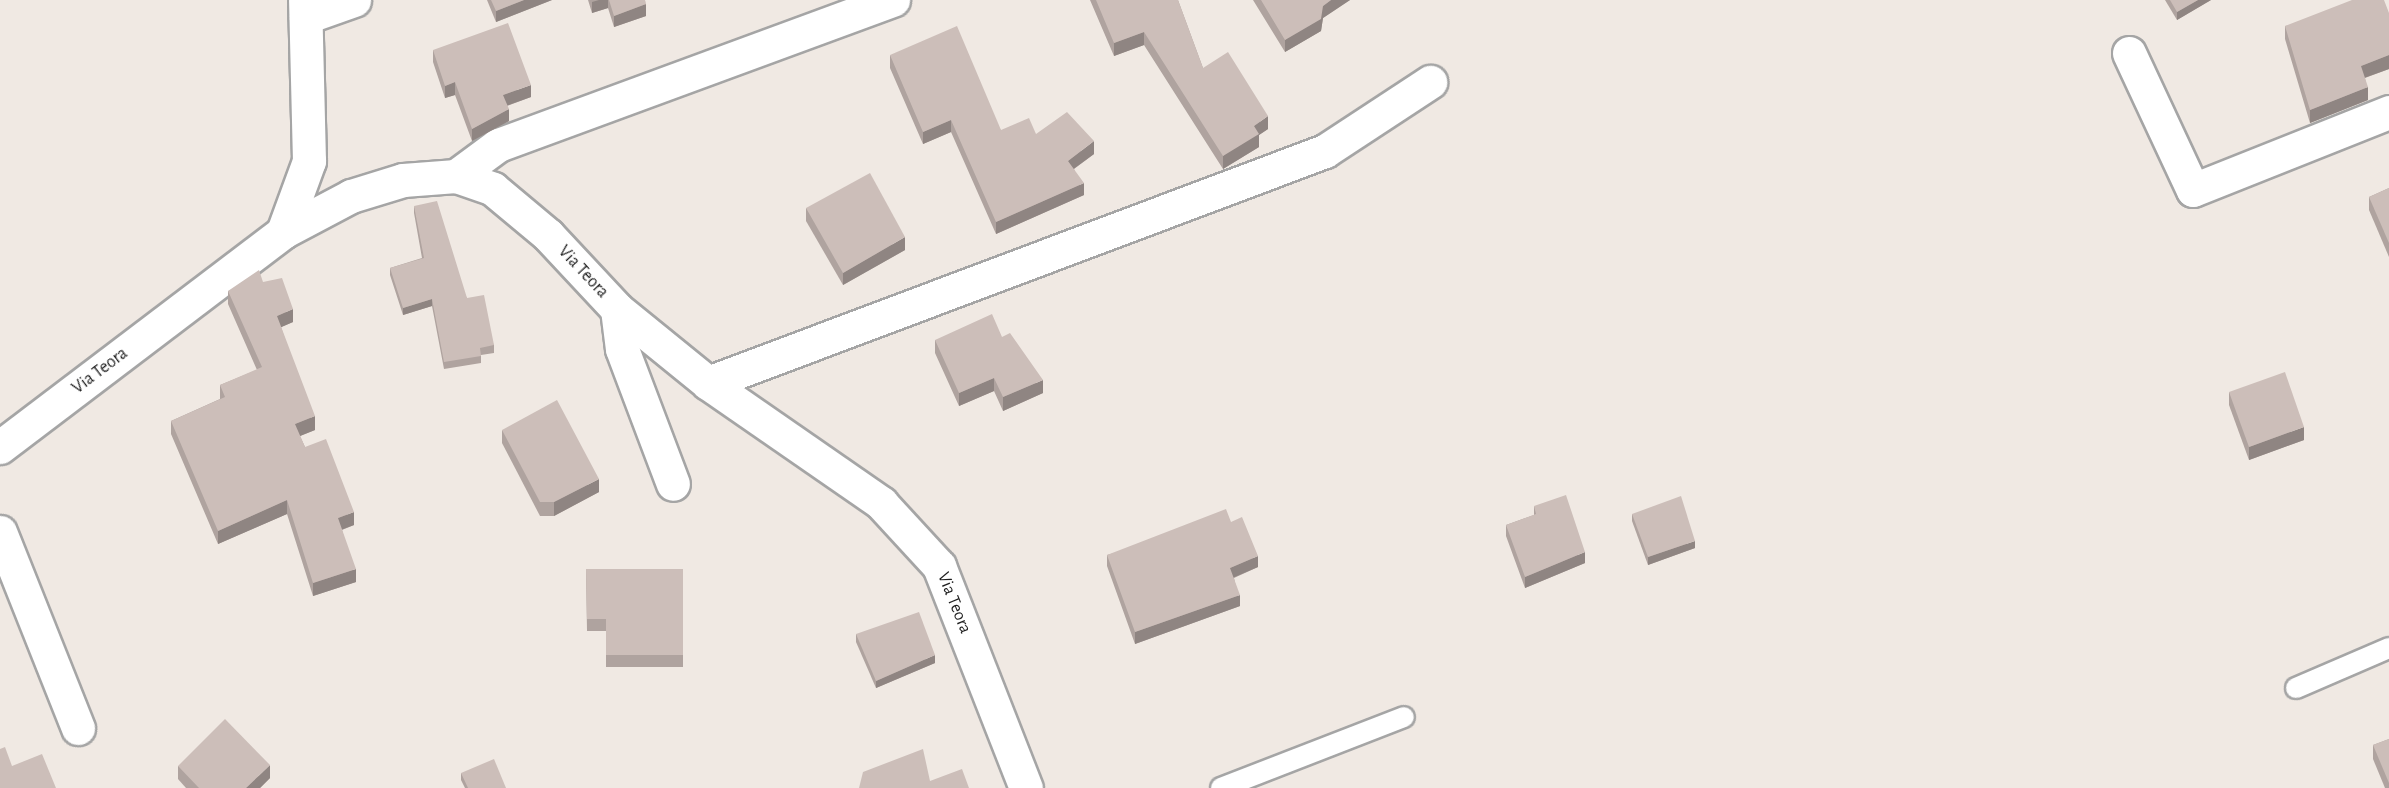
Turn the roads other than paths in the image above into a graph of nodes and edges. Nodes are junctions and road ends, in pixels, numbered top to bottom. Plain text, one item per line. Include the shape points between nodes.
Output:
1 (354, 0) edge
2 (893, 0) edge
3 (305, 9) edge
4 (2128, 53) dead end
5 (1430, 82) dead end
6 (2389, 112) edge
7 (456, 176) junction
8 (283, 232) junction
9 (617, 309) junction
10 (708, 383) junction
11 (0, 447) edge
12 (673, 484) dead end
13 (0, 532) edge
14 (2389, 648) edge
15 (2296, 688) dead end
16 (1404, 717) dead end
17 (78, 728) dead end
18 (1026, 788) edge
19 (1221, 788) edge

1 - 3 street
2 - 7 street via 498,145
3 - 8 street via 309,161
4 - 6 street via 2193,190
5 - 10 street via 1324,151
7 - 8 street, Via Teora via 403,180 351,196
7 - 9 street, Via Teora via 493,189 548,235
8 - 11 street, Via Teora
9 - 10 street, Via Teora
9 - 12 street via 622,349
10 - 18 street, Via Teora via 881,503 939,566
13 - 17 street
14 - 15 lane
16 - 19 lane

